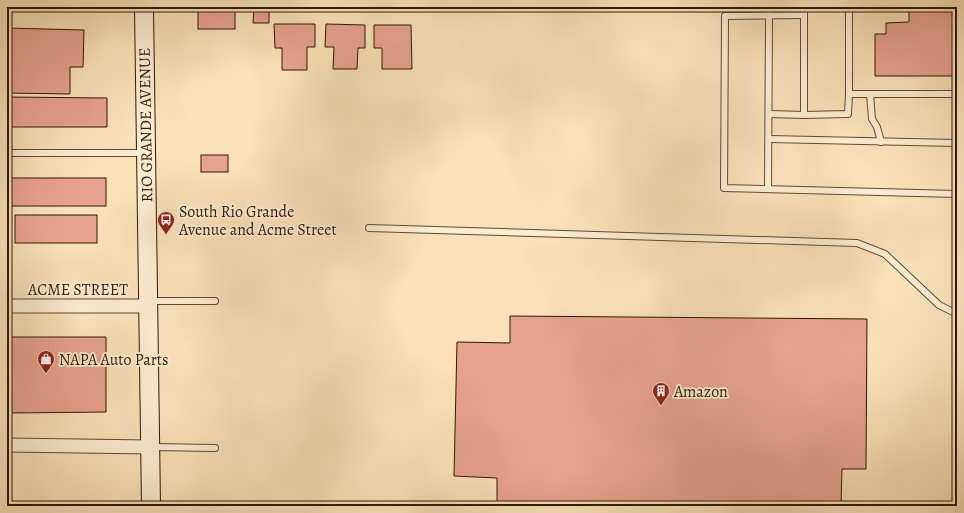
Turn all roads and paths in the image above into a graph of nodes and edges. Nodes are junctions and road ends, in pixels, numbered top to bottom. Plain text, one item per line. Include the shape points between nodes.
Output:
1 (144, 7) edge
2 (804, 7) edge
3 (849, 7) edge
4 (769, 15) junction
5 (804, 15) junction
6 (849, 94) junction
7 (870, 94) junction
8 (957, 94) edge
9 (769, 114) junction
10 (804, 114) junction
11 (769, 139) junction
12 (881, 142) junction
13 (957, 143) edge
14 (7, 153) edge
15 (144, 153) junction
16 (768, 189) junction
17 (957, 194) edge
18 (369, 228) dead end
19 (214, 301) dead end
20 (148, 304) junction
21 (7, 306) edge
22 (957, 314) edge
23 (7, 445) edge
24 (151, 447) junction
25 (215, 448) dead end
26 (151, 506) edge

1 - 15 street, RIO GRANDE AVENUE
2 - 5 lane
3 - 6 lane
4 - 5 lane
4 - 9 lane
4 - 16 lane via 725,16 724,188
5 - 10 lane
6 - 7 lane
6 - 10 lane via 848,114
7 - 8 lane
7 - 12 lane via 872,119
9 - 10 lane
9 - 11 lane
11 - 12 lane
11 - 16 lane
12 - 13 lane
14 - 15 lane
15 - 20 street, RIO GRANDE AVENUE
16 - 17 lane
18 - 22 lane via 858,243 885,254 939,305
19 - 20 lane
20 - 21 street, ACME STREET
20 - 24 street, RIO GRANDE AVENUE
23 - 24 street
24 - 25 lane
24 - 26 street, RIO GRANDE AVENUE

